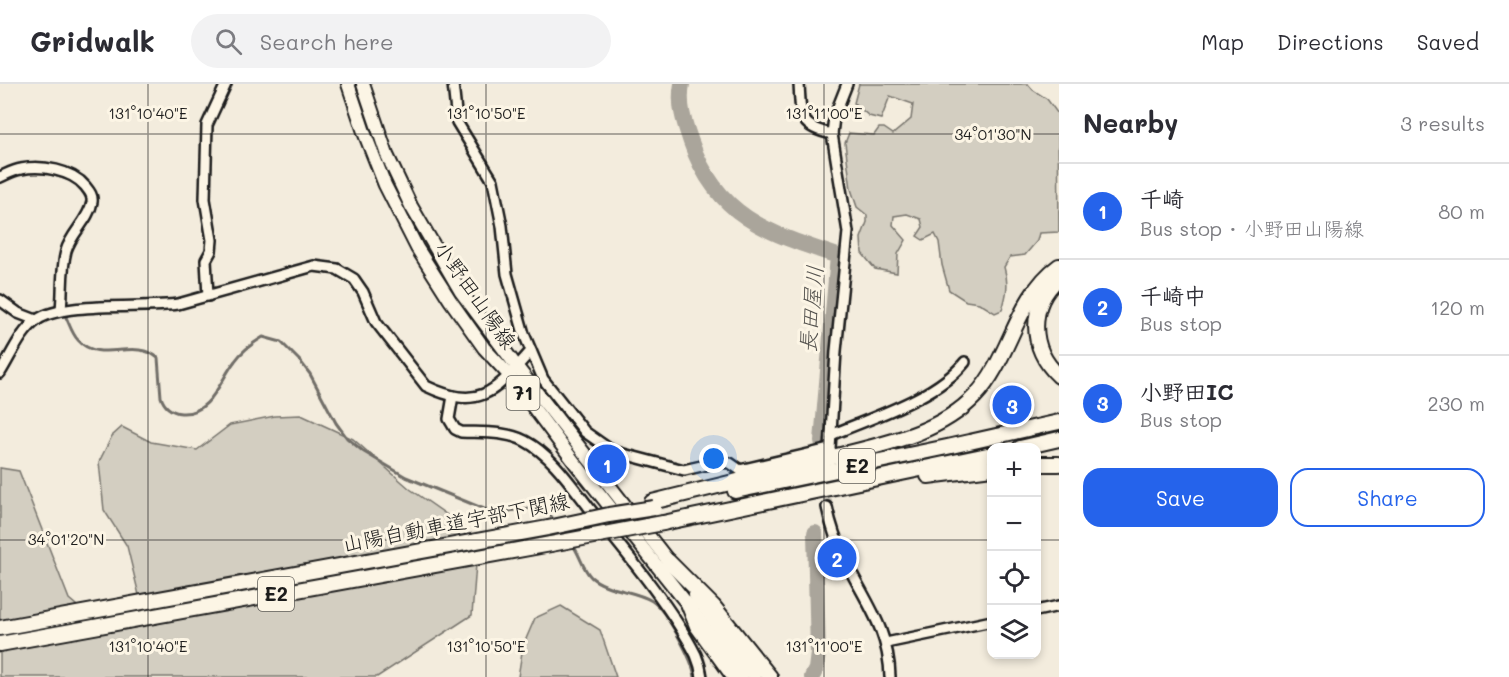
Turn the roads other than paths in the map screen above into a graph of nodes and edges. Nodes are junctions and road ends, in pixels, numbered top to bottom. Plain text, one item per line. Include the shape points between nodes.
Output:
1 (226, 84) edge
2 (348, 84) edge
3 (363, 84) edge
4 (453, 84) edge
5 (799, 84) edge
6 (847, 84) edge
7 (832, 134) junction
8 (0, 177) edge
9 (1059, 266) edge
10 (1059, 278) edge
11 (208, 296) junction
12 (0, 300) edge
13 (61, 310) junction
14 (36, 320) junction
15 (531, 351) junction
16 (965, 362) dead end
17 (513, 371) junction
18 (0, 373) edge
19 (1059, 376) edge
20 (453, 396) junction
21 (1059, 422) edge
22 (831, 435) junction
23 (1059, 439) edge
24 (1040, 443) edge
25 (987, 455) edge
26 (1041, 464) edge
27 (1059, 464) edge
28 (987, 469) edge
29 (847, 486) junction
30 (653, 505) junction
31 (827, 507) tunnel mouth
32 (668, 561) junction
33 (689, 606) junction
34 (1059, 606) edge
35 (1041, 610) edge
36 (987, 622) edge
37 (0, 628) edge
38 (0, 644) edge
39 (886, 644) junction
40 (702, 677) edge
41 (734, 677) edge
42 (742, 677) edge
43 (755, 677) edge
44 (770, 677) edge
45 (890, 677) edge

1 - 11 street via 207,124 205,193 213,240 206,260
2 - 17 main road, 小野田山陽線 / 71 via 386,185 417,248 484,348
3 - 17 main road, 小野田山陽線 / 71 via 387,155 431,243
4 - 15 street via 457,122 493,181 507,274
5 - 7 street via 806,122 811,128
6 - 7 street
7 - 22 street via 848,232
8 - 13 street via 19,169 52,170 81,180 90,192 88,213 66,250
9 - 30 highway via 1032,296 982,388 940,423 881,444
10 - 19 highway via 1042,297 1036,327 1040,351
11 - 13 street via 161,306
11 - 20 street via 314,266 337,269 354,279 376,322 426,386
12 - 14 street
13 - 14 street
14 - 18 street
15 - 17 street
15 - 22 street via 543,379 585,432 612,451 684,471 719,462 740,470 830,449
16 - 22 street via 933,388
17 - 20 street via 484,395 470,399
17 - 32 main road, 小野田山陽線 / 71
17 - 33 main road, 小野田山陽線 / 71 via 574,463
20 - 40 street via 449,419 455,429 505,434 523,440 544,455 569,483 670,613 695,654
21 - 30 highway, E2
23 - 24 highway
25 - 29 highway, 山陽自動車道宇部下関線 / E2
26 - 27 highway
28 - 29 highway
29 - 38 highway, 山陽自動車道宇部下関線 / E2, bridge
30 - 37 highway, 山陽自動車道宇部下関線 / E2, bridge via 548,528
31 - 39 street via 838,543 876,615
32 - 43 main road, 小野田山陽線 / 71
32 - 44 highway via 713,606
33 - 41 highway via 698,626
33 - 42 main road, 小野田山陽線 / 71
34 - 35 street
36 - 39 street
39 - 45 street

